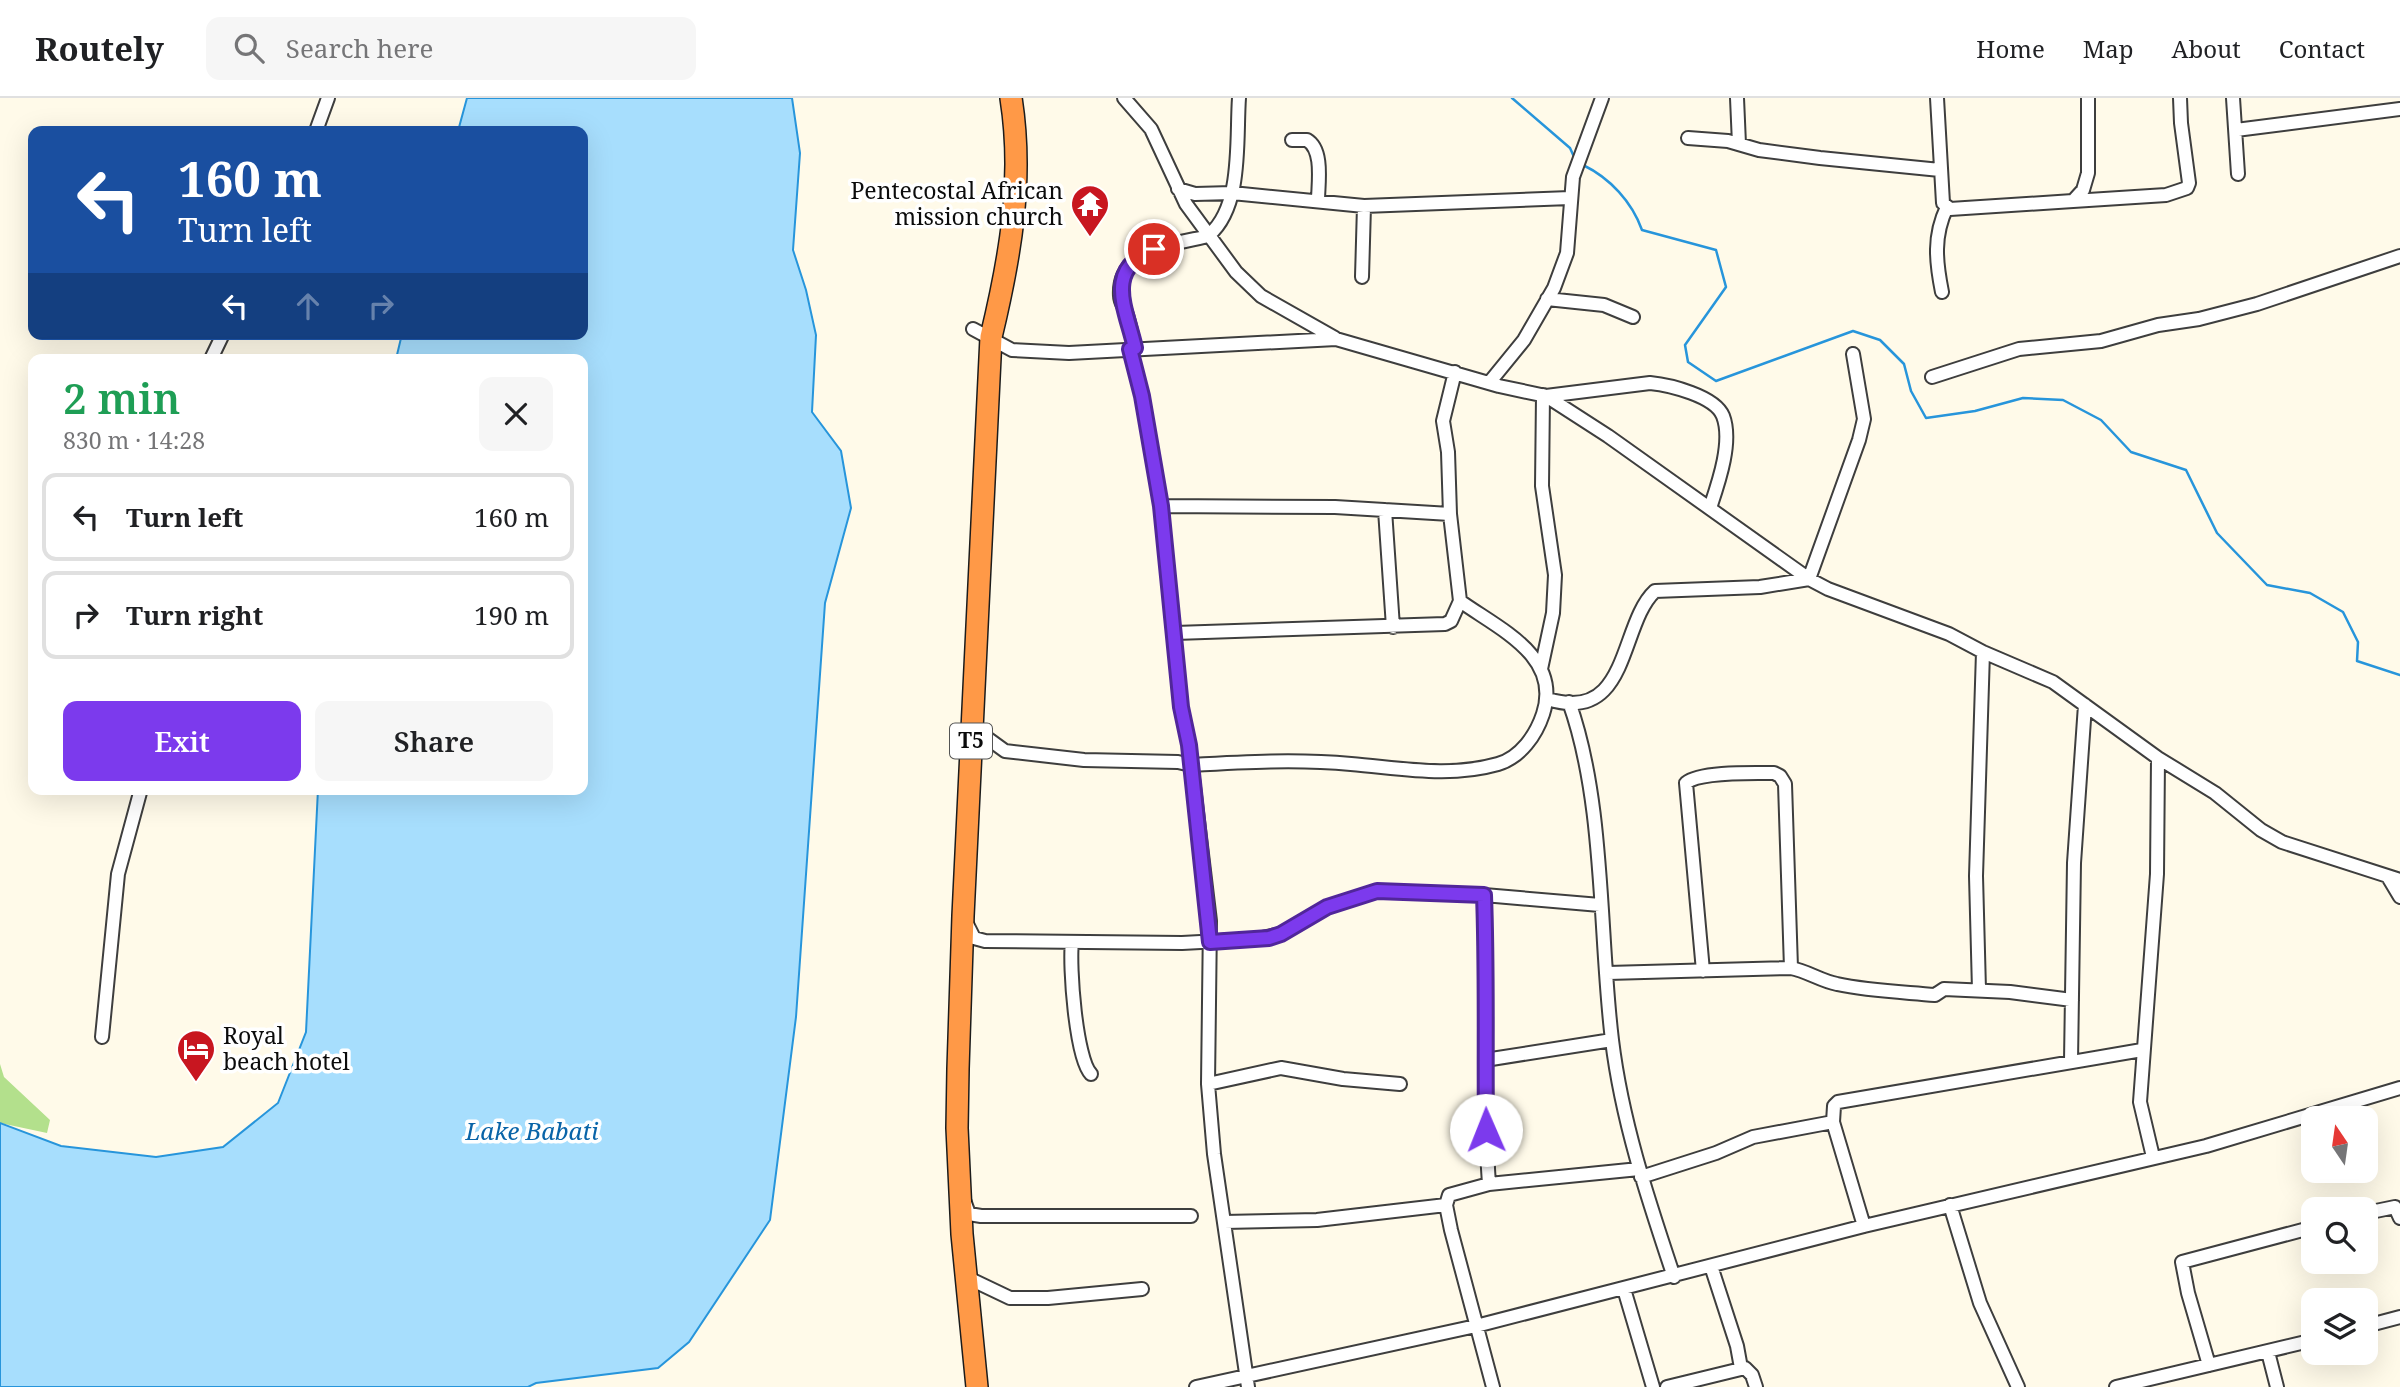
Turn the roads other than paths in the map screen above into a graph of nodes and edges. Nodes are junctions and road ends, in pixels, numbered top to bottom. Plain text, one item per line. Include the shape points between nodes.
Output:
1 (328, 98) edge
2 (1011, 98) edge
3 (1124, 98) edge
4 (1239, 98) edge
5 (1602, 98) edge
6 (1737, 98) edge
7 (1937, 98) edge
8 (2088, 98) edge
9 (2180, 98) edge
10 (2233, 98) edge
11 (2400, 109) edge
12 (318, 126) edge
13 (2236, 130) junction
14 (1688, 138) dead end
15 (1292, 140) dead end
16 (1739, 144) junction
17 (1940, 170) junction
18 (2238, 174) dead end
19 (1178, 189) junction
20 (1233, 192) junction
21 (1570, 198) junction
22 (1318, 201) junction
23 (2073, 201) junction
24 (1364, 205) junction
25 (1947, 207) junction
26 (1209, 235) junction
27 (2400, 256) edge
28 (1362, 277) dead end
29 (1942, 292) dead end
30 (1547, 299) junction
31 (1633, 317) dead end
32 (982, 333) junction
33 (1336, 339) junction
34 (1132, 349) junction
35 (1853, 354) dead end
36 (1455, 372) junction
37 (1932, 377) dead end
38 (1489, 383) junction
39 (1544, 396) junction
40 (1161, 506) junction
41 (1710, 509) junction
42 (1385, 510) junction
43 (1450, 514) junction
44 (1810, 579) junction
45 (1460, 601) junction
46 (1393, 627) junction
47 (1175, 633) junction
48 (1983, 652) junction
49 (1541, 669) junction
50 (1548, 699) junction
51 (1569, 702) junction
52 (2085, 705) junction
53 (972, 727) junction
54 (2158, 758) junction
55 (1191, 765) junction
56 (139, 795) edge
57 (2394, 878) edge
58 (1484, 895) junction
59 (2400, 897) edge
60 (1600, 905) junction
61 (963, 916) junction
62 (1072, 942) junction
63 (1210, 942) junction
64 (1791, 968) junction
65 (1703, 971) junction
66 (1608, 973) junction
67 (1979, 990) junction
68 (2072, 1000) junction
69 (102, 1037) dead end
70 (1612, 1040) junction
71 (2142, 1051) junction
72 (1485, 1060) junction
73 (2071, 1060) junction
74 (1091, 1074) dead end
75 (1208, 1084) junction
76 (1400, 1084) dead end
77 (2400, 1088) edge
78 (1833, 1122) junction
79 (2153, 1157) junction
80 (1640, 1173) junction
81 (1489, 1184) junction
82 (960, 1190) junction
83 (1446, 1205) junction
84 (1950, 1205) junction
85 (2378, 1211) edge
86 (1191, 1216) dead end
87 (2400, 1218) edge
88 (1224, 1222) junction
89 (1864, 1226) junction
90 (2301, 1230) edge
91 (1711, 1266) junction
92 (966, 1277) junction
93 (1674, 1277) junction
94 (1142, 1289) dead end
95 (1624, 1289) junction
96 (2400, 1317) edge
97 (2378, 1323) edge
98 (1476, 1326) junction
99 (2301, 1343) edge
100 (2268, 1352) junction
101 (2209, 1365) junction
102 (1741, 1368) junction
103 (1248, 1381) edge
104 (977, 1387) edge
105 (1196, 1387) edge
106 (1493, 1387) edge
107 (1653, 1387) edge
108 (1667, 1387) edge
109 (1756, 1387) edge
110 (2018, 1387) edge
111 (2116, 1387) edge
112 (2277, 1387) edge

1 - 12 street
2 - 32 highway, T5 via 1016,203 1006,271
3 - 19 street via 1151,129
4 - 20 street
5 - 21 street via 1577,162
6 - 16 street
7 - 17 street
8 - 23 street via 2088,173 2083,190
9 - 23 street via 2187,188 2166,195
10 - 13 street
11 - 13 street
13 - 18 street
14 - 16 street
15 - 22 street via 1307,140 1314,148
16 - 17 street
17 - 25 street
19 - 20 street via 1195,194
19 - 26 street
20 - 22 street
20 - 26 street via 1220,224
21 - 24 street
21 - 30 street via 1567,253
22 - 24 street
23 - 25 street
24 - 28 street
25 - 29 street via 1936,239
26 - 33 street via 1261,296
26 - 34 street via 1154,249 1132,263 1120,297
27 - 37 street via 2257,304 2101,341 2011,350
30 - 31 street via 1604,305
30 - 38 street via 1524,340
32 - 34 street via 1012,350
32 - 53 highway, T5
33 - 34 street
33 - 36 street
34 - 40 street
35 - 44 street via 1864,419
36 - 38 street
36 - 43 street via 1443,421
38 - 39 street
39 - 41 street
39 - 41 street via 1650,383 1707,401 1723,414 1725,423 1723,467
39 - 49 street via 1542,486 1555,575 1553,613
40 - 42 street
40 - 47 street
41 - 44 street
42 - 43 street
42 - 46 street
43 - 45 street
44 - 48 street
44 - 51 street via 1760,587 1655,592 1612,680 1598,694
45 - 46 street via 1446,624
45 - 49 street via 1532,653
46 - 47 street
47 - 55 street
48 - 52 street via 2053,682
48 - 67 street via 1976,876
49 - 50 street
50 - 51 street
50 - 55 street via 1538,727 1523,749 1501,763 1476,768 1423,772 1278,760
51 - 60 street via 1590,794
52 - 54 street
52 - 68 street via 2074,863
53 - 55 street via 1005,751
53 - 61 highway, T5
54 - 57 street via 2282,842
54 - 71 street via 2157,874
55 - 63 street
56 - 69 street via 118,874
57 - 59 street
58 - 60 street
58 - 63 street via 1377,891 1327,907 1269,938
58 - 72 street
60 - 66 street
61 - 62 street via 974,938
61 - 82 highway, T5
62 - 63 street
62 - 74 street via 1073,999 1082,1055
63 - 75 street
64 - 65 street
64 - 65 street via 1784,784 1774,773 1733,774 1693,778 1686,783
64 - 67 street via 1865,988 1936,995 1944,989
65 - 66 street
66 - 70 street
67 - 68 street
68 - 73 street
70 - 72 street
70 - 80 street
71 - 73 street
71 - 79 street via 2140,1102
72 - 81 street
73 - 78 street via 1838,1102
75 - 76 street via 1281,1068
75 - 88 street
77 - 79 street via 2206,1146
78 - 80 street via 1753,1137 1716,1153
78 - 89 street
79 - 84 street
80 - 81 street
80 - 93 street
81 - 83 street via 1453,1192
82 - 86 street via 970,1214 981,1216
82 - 92 highway, T5
83 - 88 street via 1317,1220
83 - 98 street
84 - 89 street
84 - 110 street via 1980,1303
85 - 87 street via 2395,1207
88 - 103 street
89 - 91 street
90 - 101 street via 2182,1262
91 - 93 street
91 - 102 street
92 - 94 street via 1010,1298
92 - 104 highway, T5
93 - 95 street
95 - 98 street
95 - 107 street
96 - 97 street
98 - 103 street
98 - 106 street
99 - 100 street
100 - 101 street
100 - 112 street
101 - 111 street
102 - 108 street
102 - 109 street via 1749,1370
103 - 105 street

